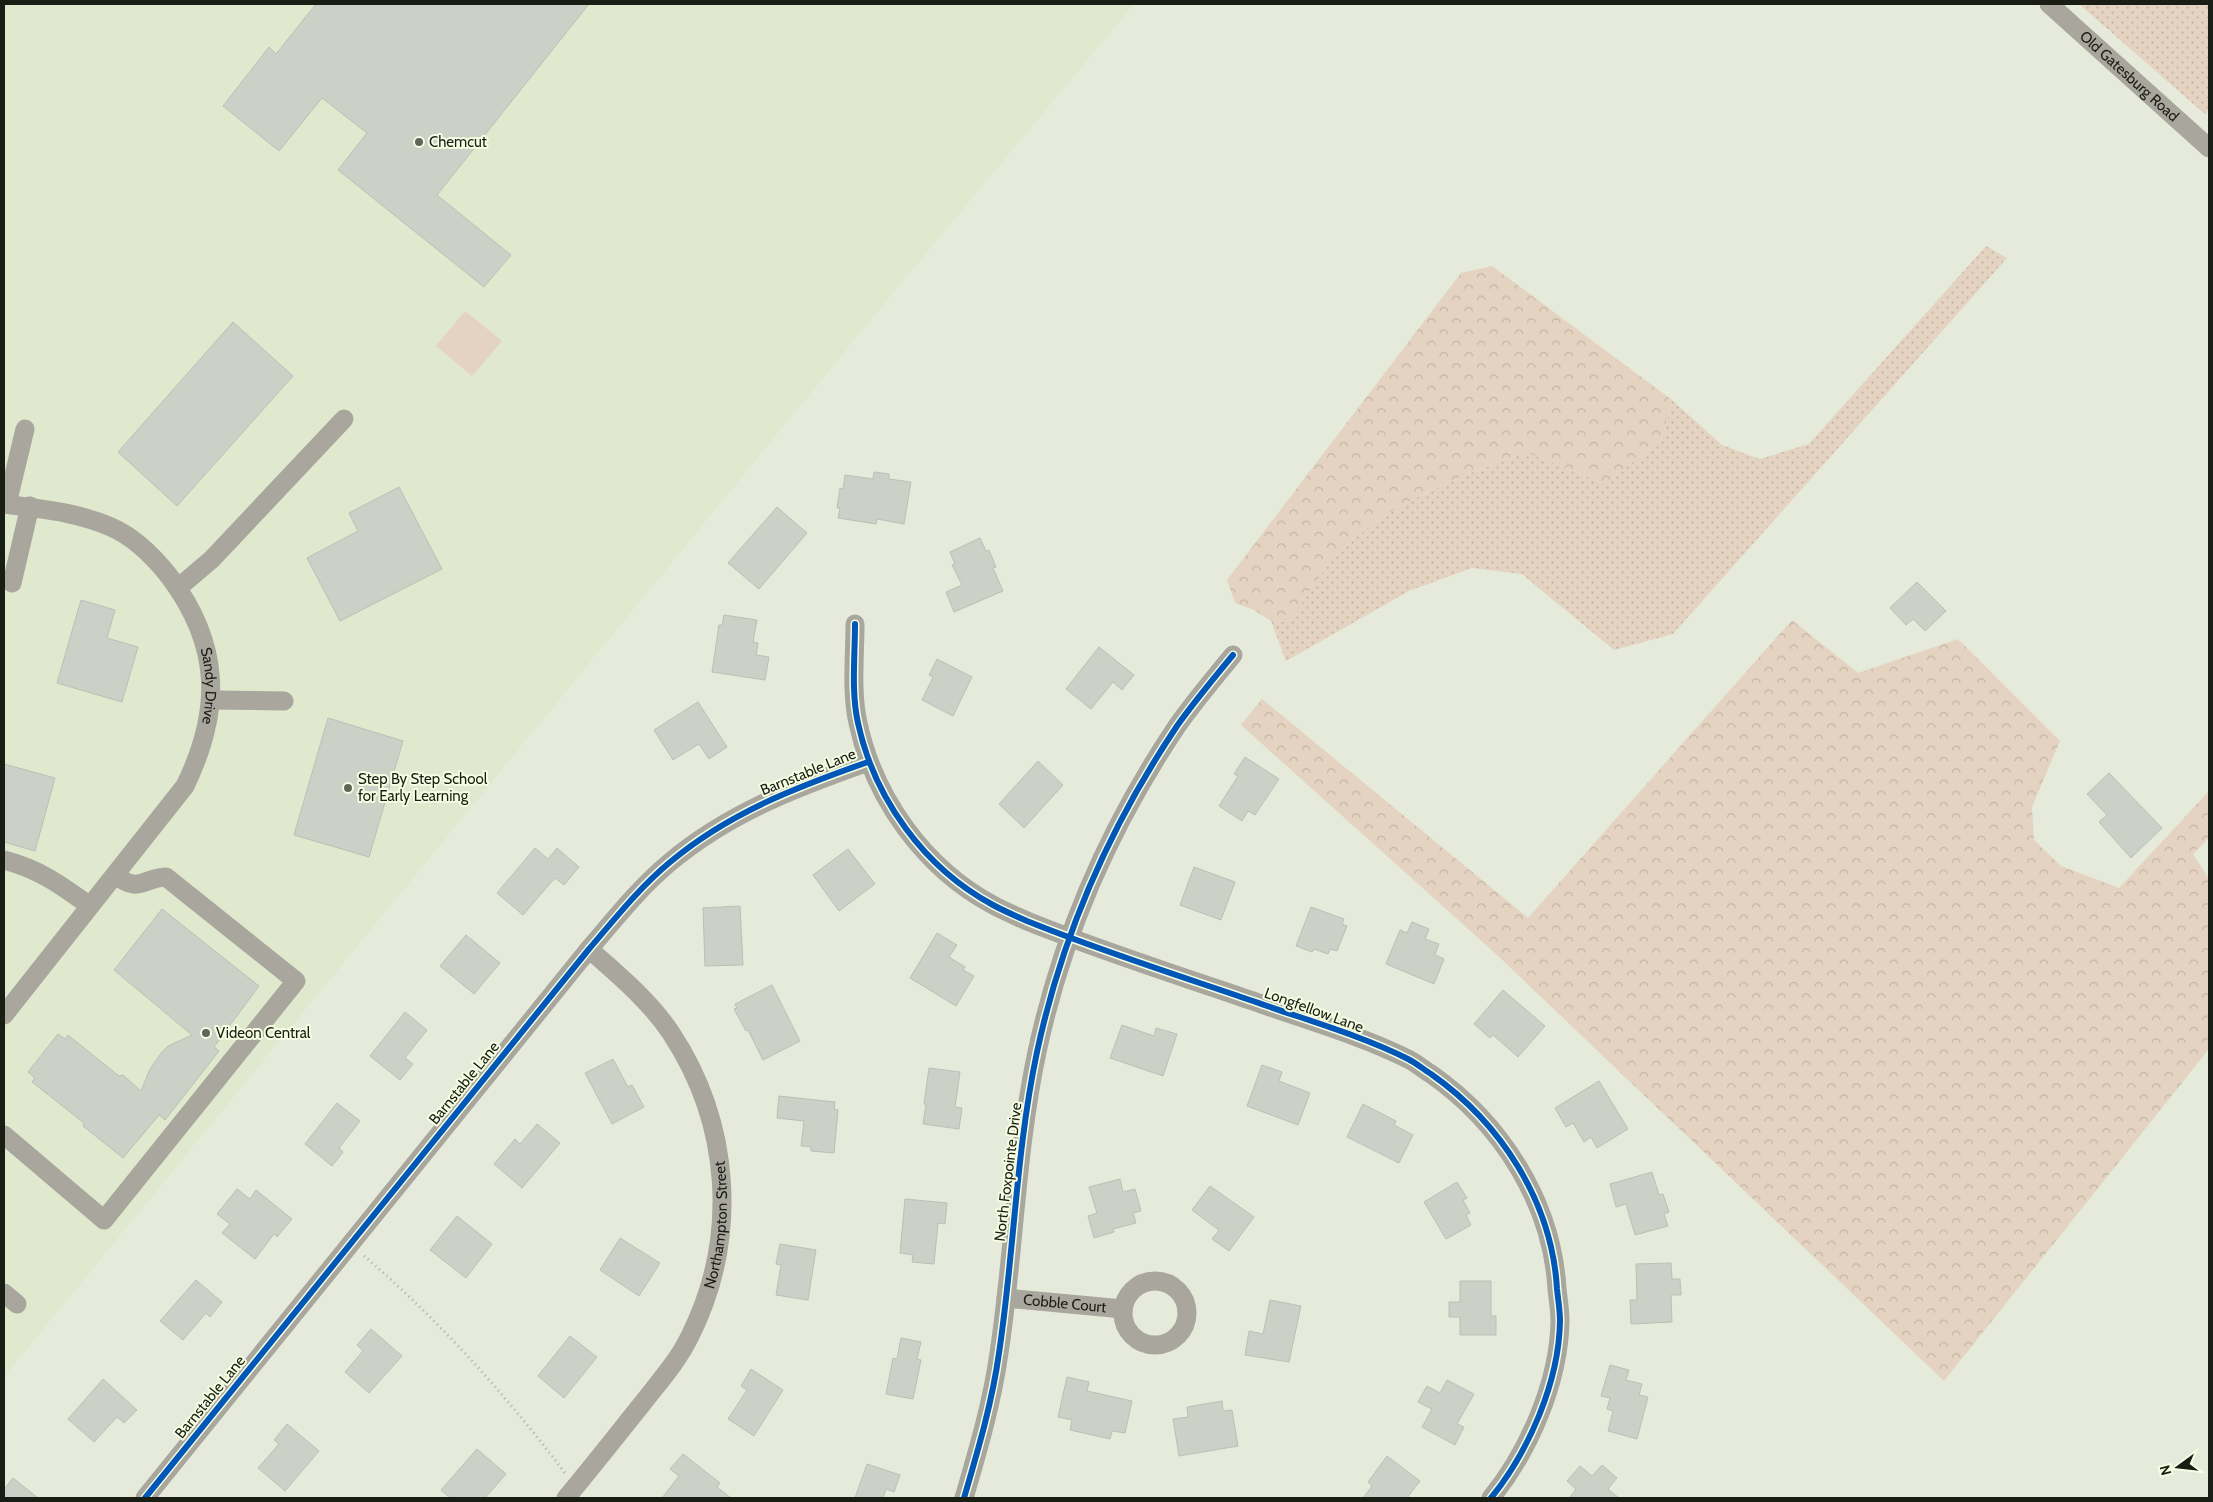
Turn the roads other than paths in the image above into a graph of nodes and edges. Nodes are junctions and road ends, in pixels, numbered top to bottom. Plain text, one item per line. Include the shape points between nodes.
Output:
1 (2049, 4) edge
2 (2209, 148) edge
3 (344, 419) dead end
4 (25, 429) dead end
5 (5, 504) edge
6 (30, 506) junction
7 (12, 583) dead end
8 (178, 588) junction
9 (855, 624) dead end
10 (1233, 655) dead end
11 (211, 700) junction
12 (284, 700) dead end
13 (868, 762) junction
14 (4, 860) edge
15 (115, 874) junction
16 (90, 906) junction
17 (1069, 937) junction
18 (589, 949) junction
19 (6, 1008) edge
20 (4, 1135) edge
21 (1006, 1298) junction
22 (1123, 1309) dead end
23 (145, 1498) edge
24 (566, 1498) edge
25 (964, 1498) edge
26 (1491, 1498) edge

1 - 2 street, Old Gatesburg Road
3 - 8 street via 212,559
4 - 5 street
5 - 6 street, Sandy Drive
6 - 7 street
6 - 8 street, Sandy Drive via 81,516 121,532 146,551
8 - 11 street, Sandy Drive via 202,632
9 - 13 street, Longfellow Lane via 854,674 858,722
10 - 17 street, North Foxpointe Drive via 1179,725 1137,789 1107,846
11 - 12 street
11 - 15 street, Sandy Drive via 202,747 185,786
13 - 17 street, Longfellow Lane via 900,821 949,874 991,904
13 - 18 street, Barnstable Lane via 773,797 717,828 669,863 630,901
14 - 16 street via 51,878
15 - 16 street, Sandy Drive
15 - 20 street via 133,885 166,877 296,981 104,1220
16 - 19 street, Sandy Drive
17 - 21 street, North Foxpointe Drive via 1037,1053
17 - 26 street, Longfellow Lane via 1346,1034 1409,1060 1448,1086 1500,1139 1526,1180 1546,1228 1556,1271 1560,1322 1554,1366 1541,1409 1525,1447
18 - 23 street, Barnstable Lane
18 - 24 street, Northampton Street via 646,1001 694,1073 719,1152 723,1189 721,1232 714,1271 690,1337 672,1365
21 - 22 street, Cobble Court
21 - 25 street, North Foxpointe Drive via 988,1412

